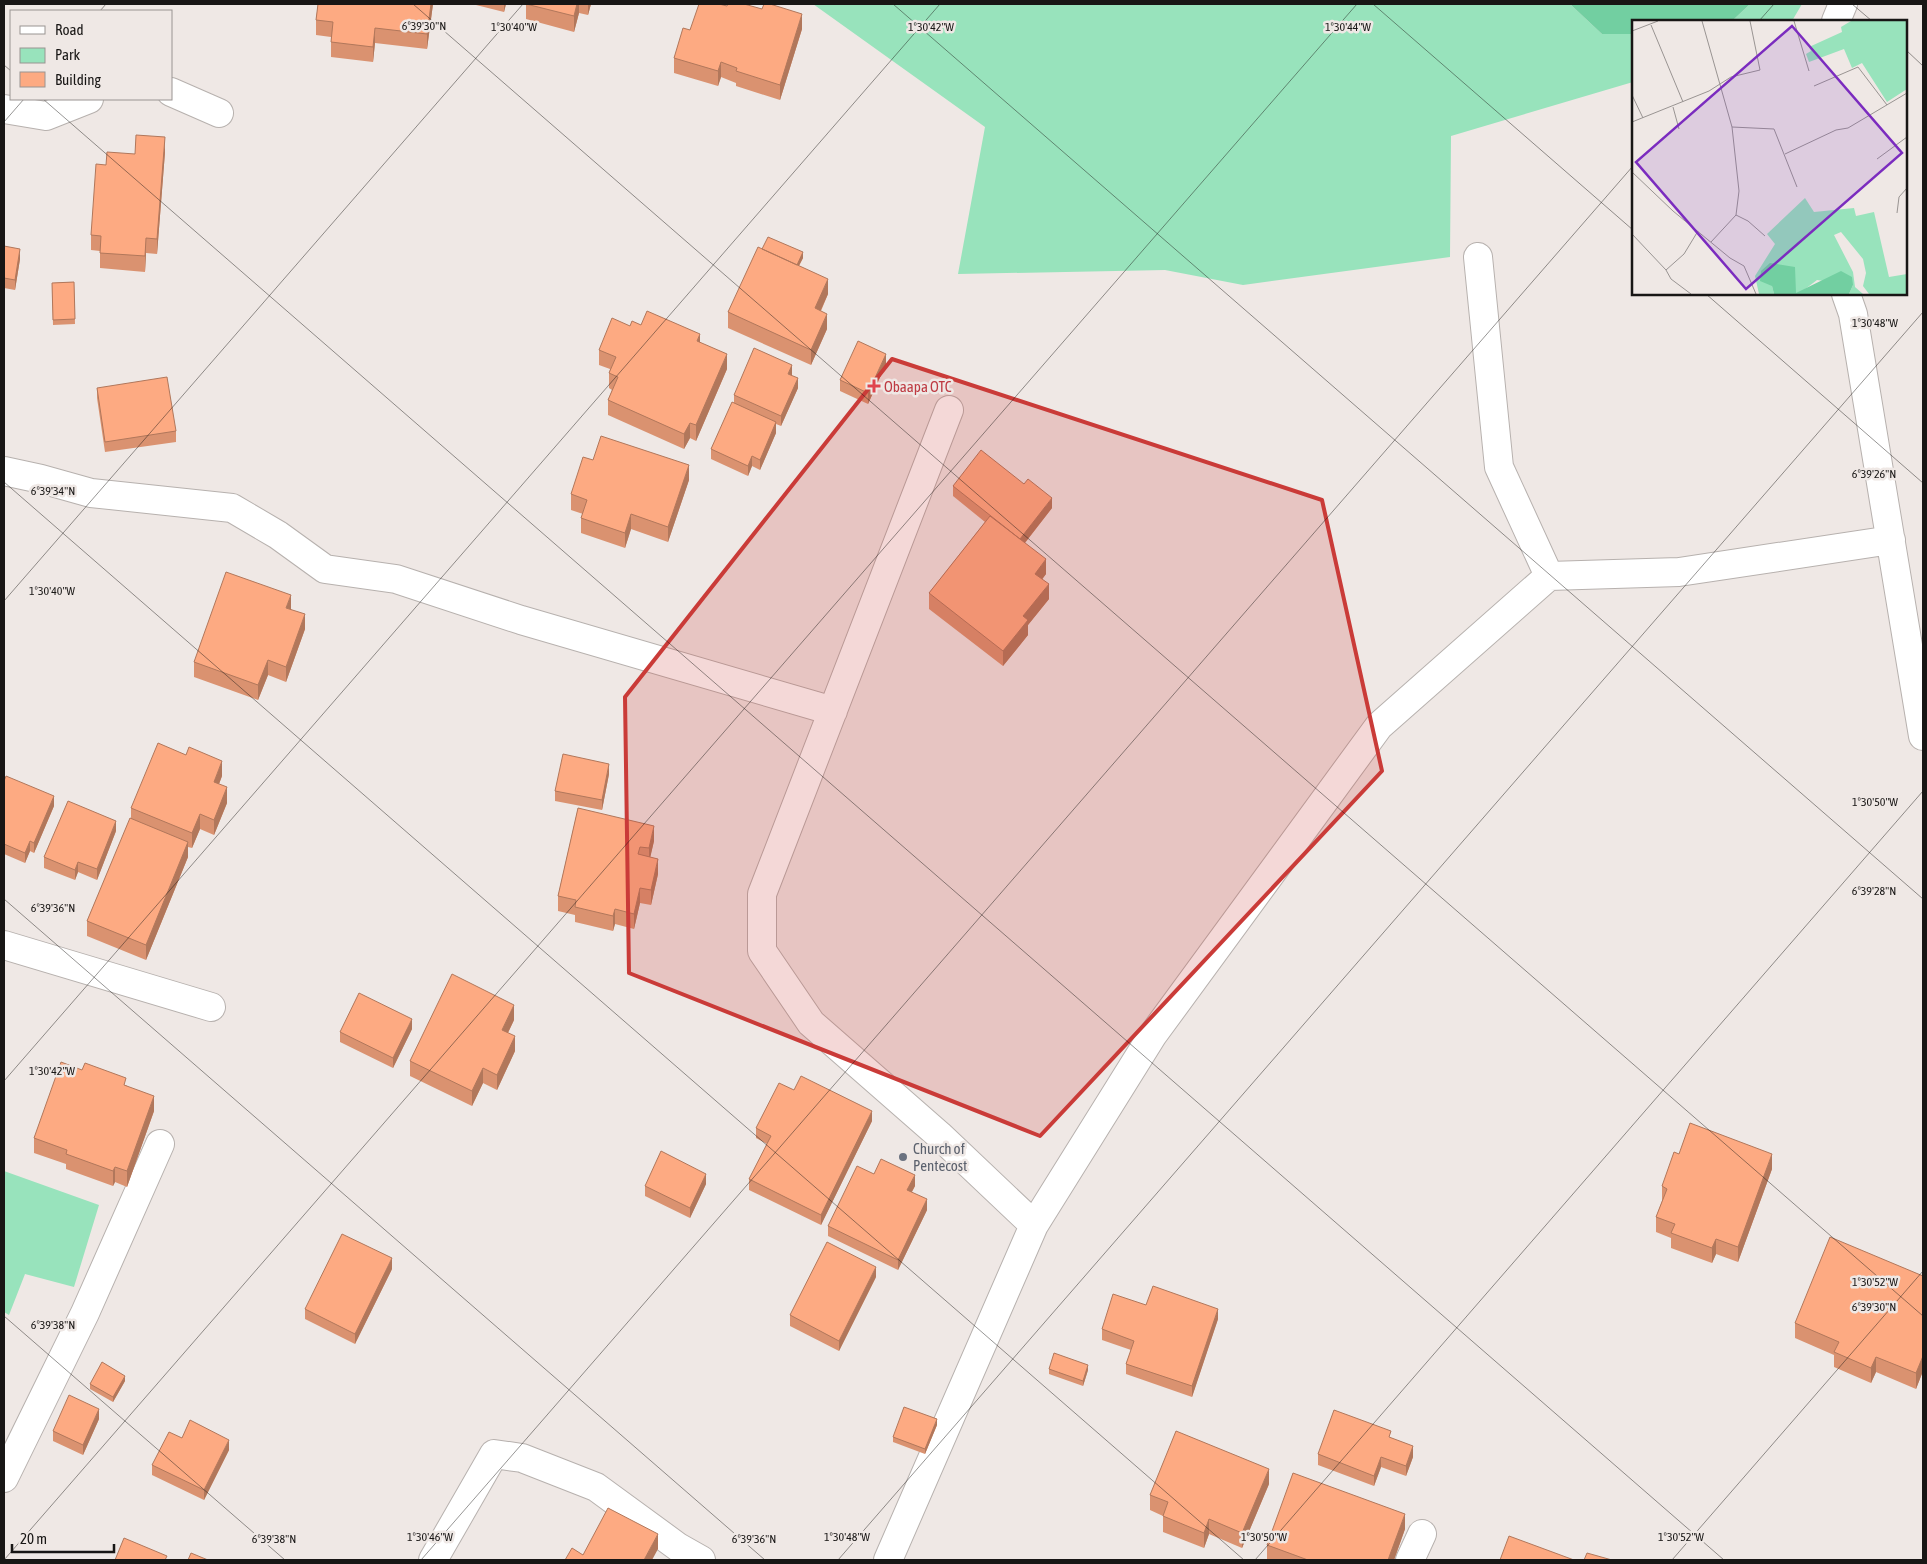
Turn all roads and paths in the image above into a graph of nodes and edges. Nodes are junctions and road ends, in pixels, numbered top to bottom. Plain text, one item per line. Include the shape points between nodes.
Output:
1 (1843, 4) edge
2 (1836, 20) edge
3 (172, 92) edge
4 (86, 100) edge
5 (4, 109) edge
6 (219, 113) dead end
7 (1478, 256) dead end
8 (1846, 295) edge
9 (949, 410) dead end
10 (4, 471) edge
11 (1891, 540) junction
12 (1549, 576) junction
13 (1920, 701) edge
14 (833, 711) junction
15 (1923, 736) edge
16 (4, 945) edge
17 (211, 1007) dead end
18 (160, 1144) dead end
19 (1034, 1225) junction
20 (4, 1478) edge
21 (1422, 1534) dead end
22 (433, 1560) edge
23 (701, 1560) edge
24 (888, 1560) edge
25 (1410, 1560) edge

1 - 2 street
3 - 6 street
4 - 5 street via 46,116
7 - 12 street via 1499,467
8 - 11 street via 1853,314
9 - 14 street
10 - 14 street via 91,493 232,508 278,535 325,569 396,579 521,620
11 - 12 street via 1679,572
11 - 13 street
12 - 19 street via 1379,726 1152,1036
13 - 15 street
14 - 19 street via 762,894 762,951 811,1023 939,1134
16 - 17 street
18 - 20 street via 85,1313
19 - 24 street
21 - 25 street
22 - 23 street via 494,1454 522,1458 596,1486 678,1547

